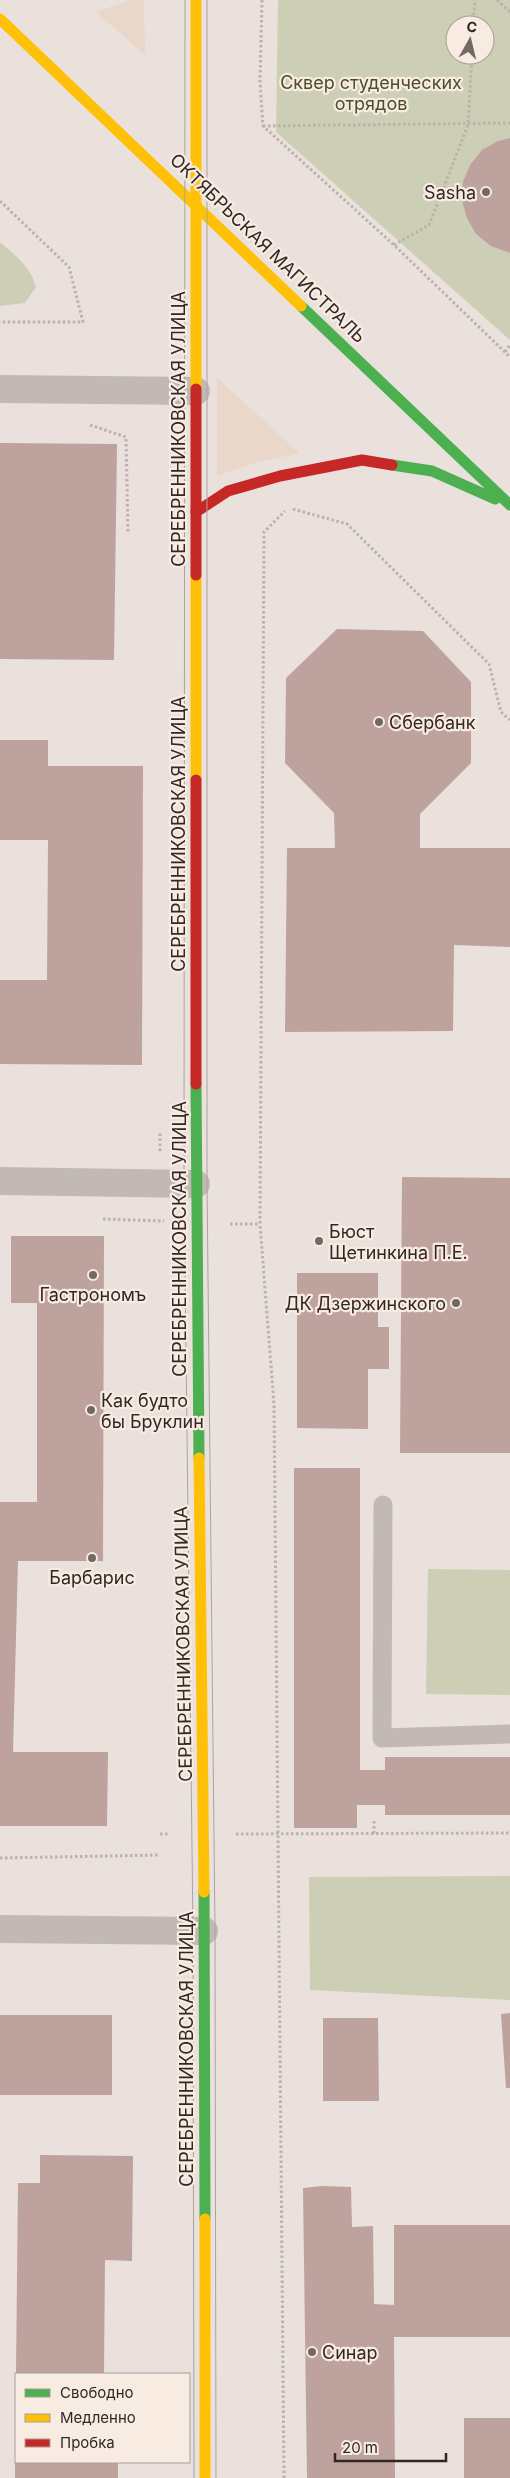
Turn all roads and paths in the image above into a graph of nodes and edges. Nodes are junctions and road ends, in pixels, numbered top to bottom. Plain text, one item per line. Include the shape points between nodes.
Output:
1 (196, 0) edge
2 (262, 0) edge
3 (475, 0) edge
4 (497, 0) edge
5 (510, 12) edge
6 (474, 15) edge
7 (0, 19) edge
8 (471, 65) edge
9 (510, 124) edge
10 (468, 125) junction
11 (263, 126) junction
12 (0, 201) edge
13 (197, 204) junction
14 (394, 244) junction
15 (0, 322) edge
16 (510, 345) edge
17 (504, 352) junction
18 (510, 357) edge
19 (0, 389) edge
20 (196, 391) junction
21 (82, 422) dead end
22 (510, 505) edge
23 (196, 512) junction
24 (128, 533) dead end
25 (510, 720) edge
26 (160, 1129) dead end
27 (0, 1181) edge
28 (159, 1184) junction
29 (196, 1184) junction
30 (96, 1218) dead end
31 (196, 1223) junction
32 (260, 1224) junction
33 (383, 1505) dead end
34 (510, 1734) edge
35 (374, 1821) dead end
36 (276, 1833) junction
37 (510, 1833) edge
38 (160, 1834) dead end
39 (202, 1834) junction
40 (374, 1834) junction
41 (160, 1855) dead end
42 (0, 1858) edge
43 (0, 1930) edge
44 (204, 1931) junction
45 (205, 2478) edge
46 (284, 2478) edge

1 - 13 street, СЕРЕБРЕННИКОВСКАЯ УЛИЦА
2 - 11 path via 260,82
3 - 6 path
4 - 5 path
7 - 13 street, ОКТЯБРЬСКАЯ МАГИСТРАЛЬ
8 - 10 path
9 - 10 path
10 - 11 path
10 - 14 path via 429,225
11 - 14 path
12 - 15 path via 69,267 83,322
13 - 20 street, СЕРЕБРЕННИКОВСКАЯ УЛИЦА
13 - 22 street, ОКТЯБРЬСКАЯ МАГИСТРАЛЬ
14 - 17 path
16 - 17 path
17 - 18 path
19 - 20 street
20 - 23 street, СЕРЕБРЕННИКОВСКАЯ УЛИЦА
21 - 24 path via 126,437
22 - 23 street via 432,471 362,460 280,476 228,492
23 - 29 street, СЕРЕБРЕННИКОВСКАЯ УЛИЦА
25 - 32 path via 501,712 489,664 347,524 288,508 264,532
26 - 28 path
27 - 28 street
28 - 29 street
29 - 31 street, СЕРЕБРЕННИКОВСКАЯ УЛИЦА
30 - 31 path
31 - 32 path
31 - 39 street, СЕРЕБРЕННИКОВСКАЯ УЛИЦА
32 - 36 path via 274,1404
33 - 34 lane via 382,1738
35 - 40 path
36 - 39 path
36 - 40 path
36 - 46 path
37 - 40 path
38 - 39 path
39 - 44 street, СЕРЕБРЕННИКОВСКАЯ УЛИЦА
41 - 42 path
43 - 44 street
44 - 45 street, СЕРЕБРЕННИКОВСКАЯ УЛИЦА

